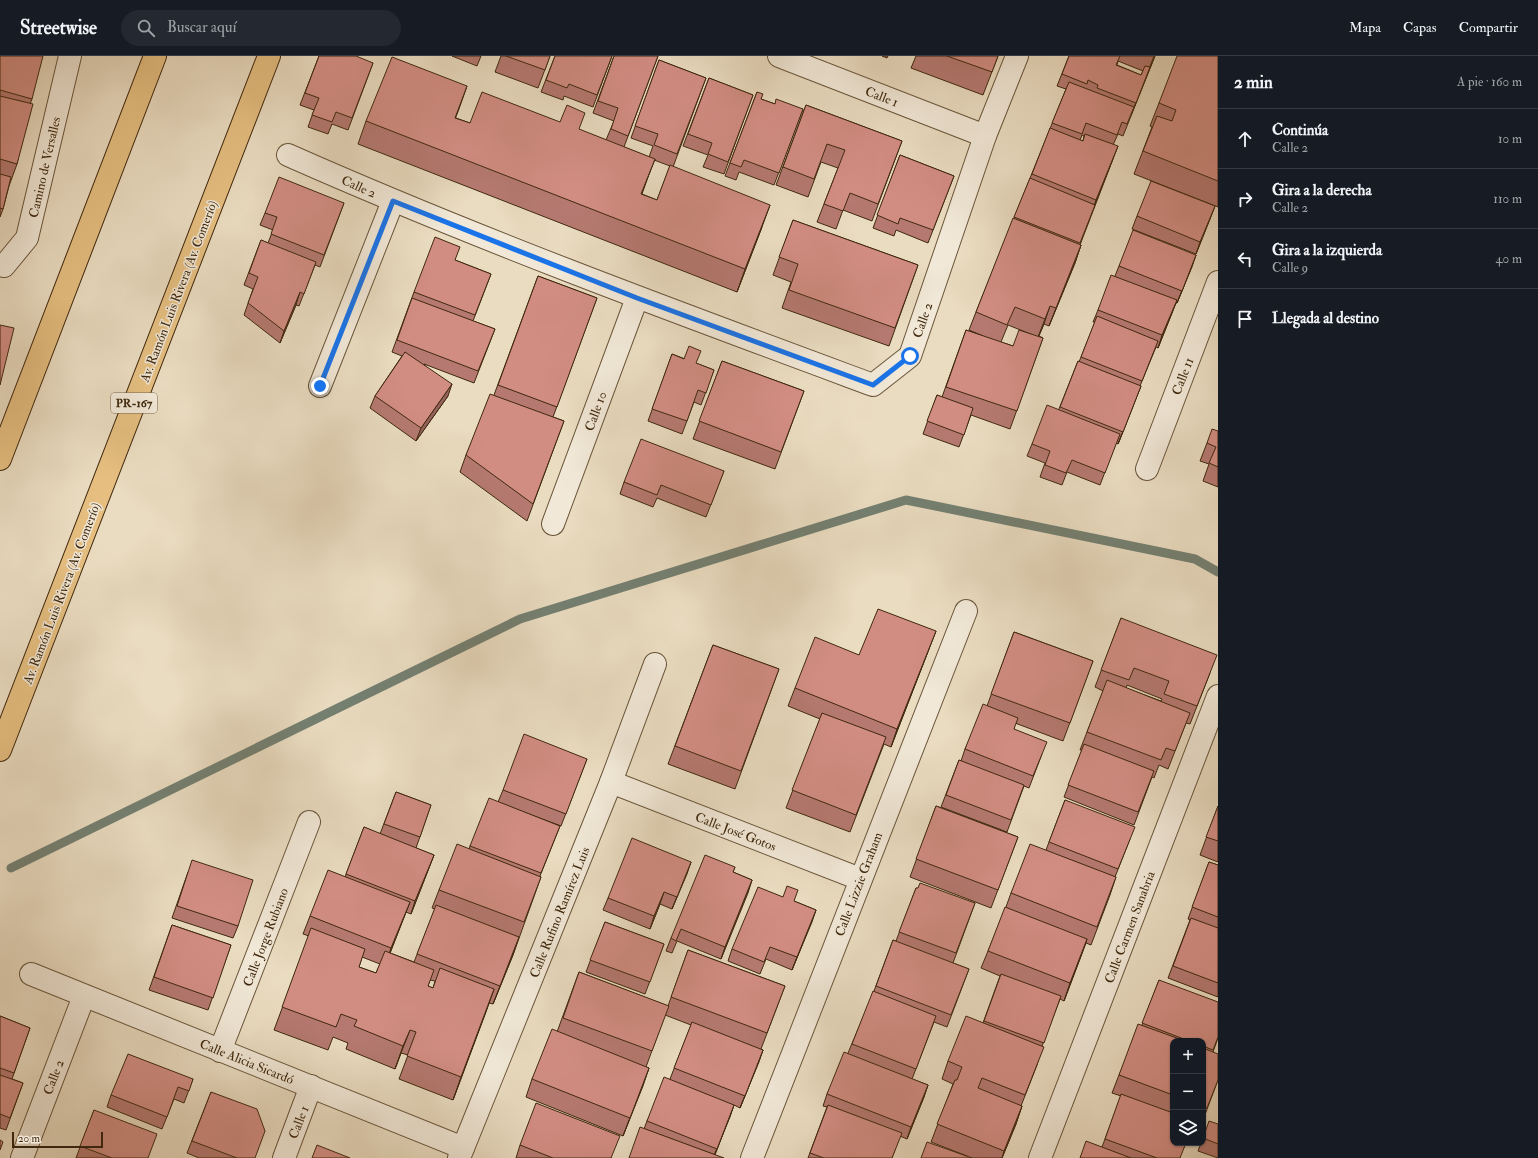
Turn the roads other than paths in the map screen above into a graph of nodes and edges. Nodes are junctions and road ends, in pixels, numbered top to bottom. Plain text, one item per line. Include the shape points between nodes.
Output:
1 (70, 56) edge
2 (155, 56) edge
3 (268, 56) edge
4 (779, 56) edge
5 (1017, 56) edge
6 (985, 136) junction
7 (288, 155) dead end
8 (393, 201) junction
9 (0, 265) edge
10 (1218, 285) edge
11 (637, 298) junction
12 (320, 386) dead end
13 (0, 459) edge
14 (1147, 469) dead end
15 (553, 524) dead end
16 (966, 611) dead end
17 (655, 664) dead end
18 (1218, 696) edge
19 (0, 750) edge
20 (611, 782) junction
21 (309, 822) dead end
22 (860, 879) junction
23 (30, 974) dead end
24 (84, 996) junction
25 (220, 1051) junction
26 (312, 1086) junction
27 (461, 1153) edge
28 (22, 1158) edge
29 (284, 1158) edge
30 (752, 1158) edge
31 (1040, 1158) edge

1 - 9 street, Camino de Versalles via 27,238 4,266
2 - 13 main road
3 - 19 main road, Av. Ramón Luis Rivera (Av. Comerío) / PR-167
4 - 6 street, Calle 1
5 - 6 street, Calle 2
6 - 11 street, Calle 2 via 910,356 873,385
7 - 8 street, Calle 2
8 - 11 street, Calle 2
8 - 12 street
10 - 14 street, Calle 11
11 - 15 street, Calle 10
16 - 22 street, Calle Lizzie Graham
17 - 20 street, Calle Rufino Ramírez Luis
18 - 31 street, Calle Carmen Sanabria
20 - 22 street, Calle José Gotos
20 - 27 street, Calle Rufino Ramírez Luis
21 - 25 street, Calle Jorge Rubiano
22 - 30 street, Calle Lizzie Graham
23 - 24 street, Calle Alicia Sicardó
24 - 25 street, Calle Alicia Sicardó
24 - 28 street, Calle 2
25 - 26 street, Calle Alicia Sicardó
26 - 27 street, Calle Alicia Sicardó
26 - 29 street, Calle 1

